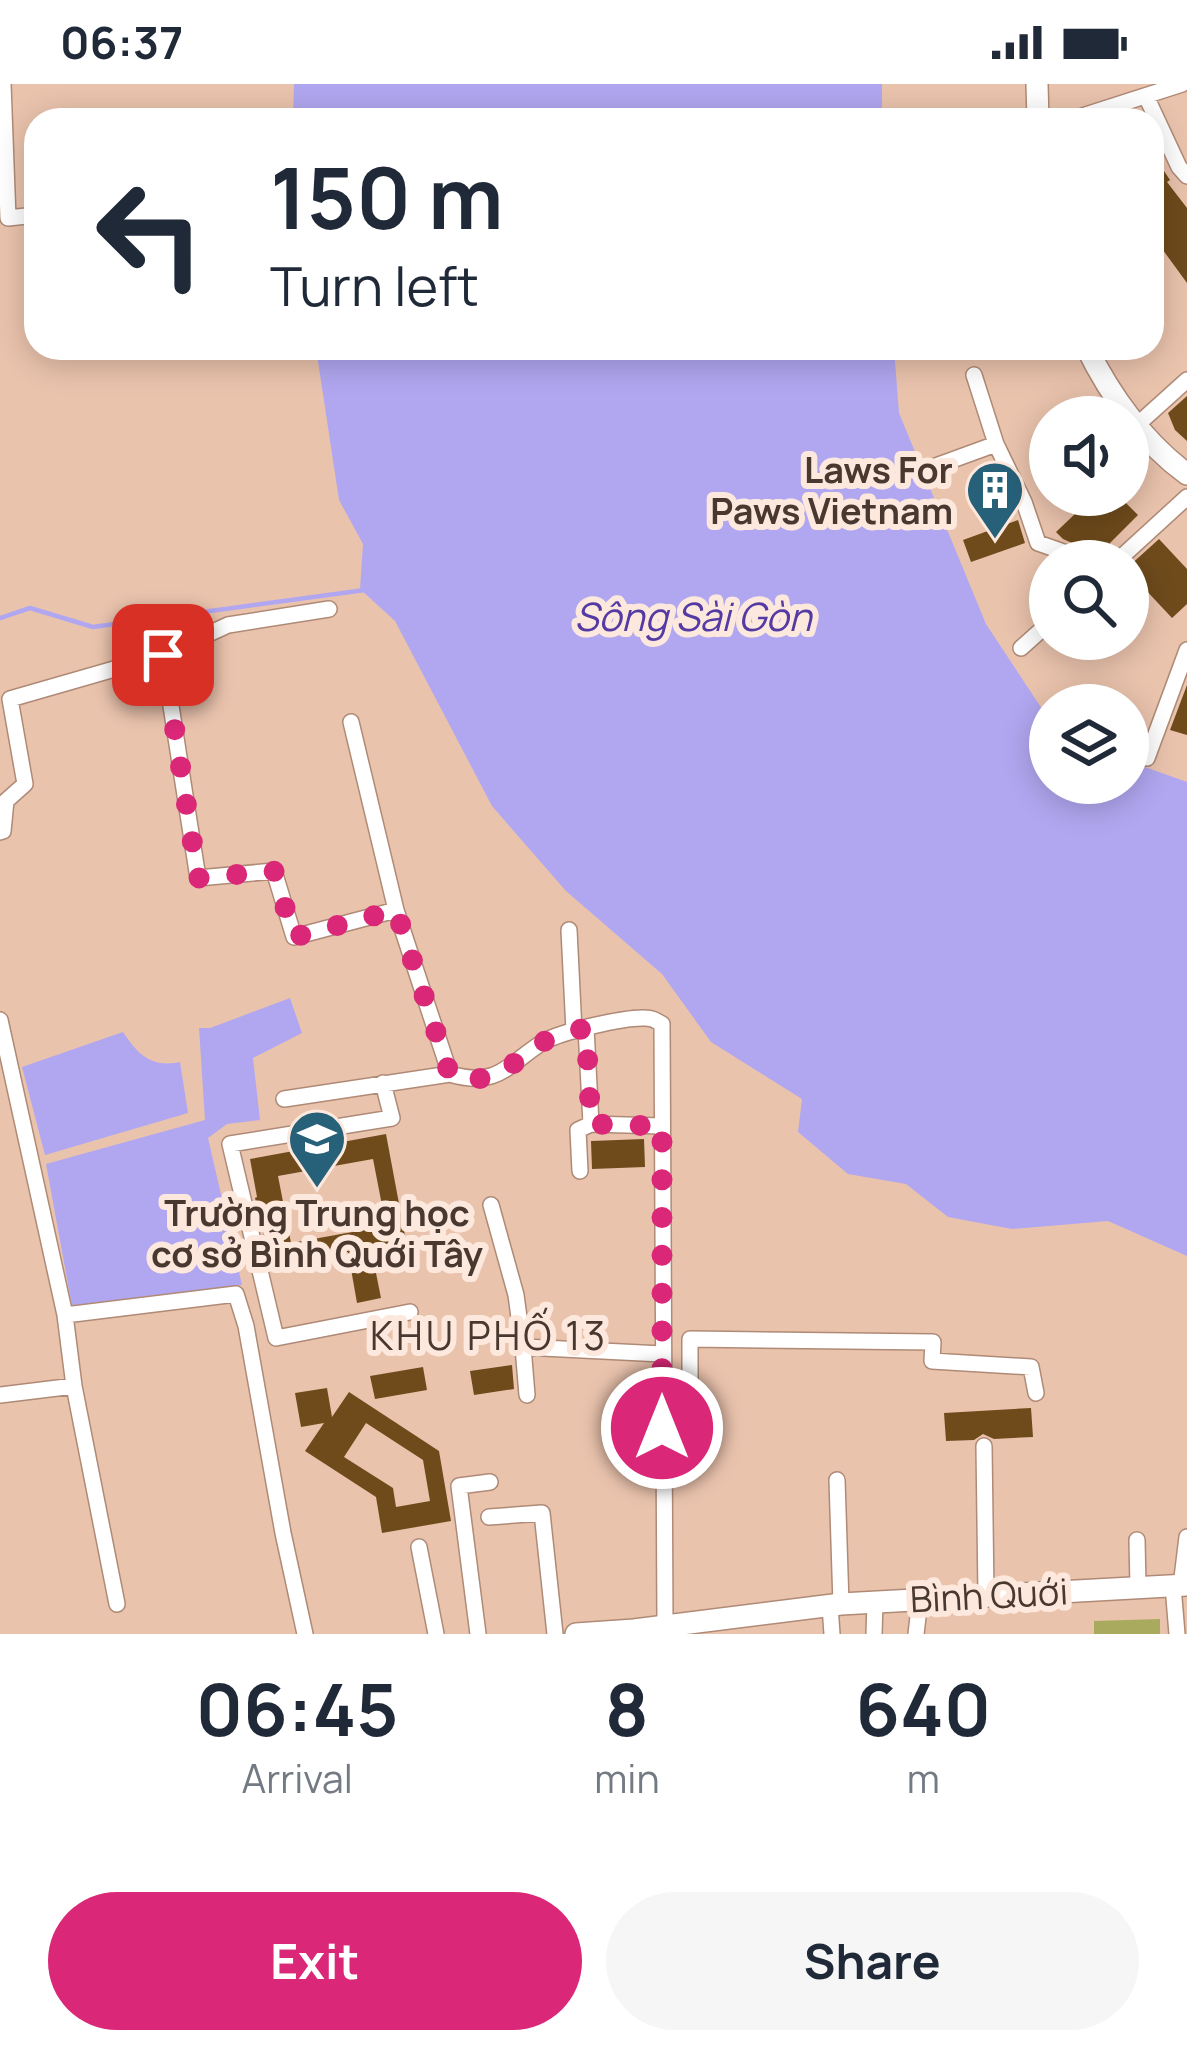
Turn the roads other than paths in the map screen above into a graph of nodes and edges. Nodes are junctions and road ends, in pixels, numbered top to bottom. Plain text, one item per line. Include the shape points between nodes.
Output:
1 (3, 84) edge
2 (1182, 84) edge
3 (1146, 96) junction
4 (1108, 108) edge
5 (1152, 108) edge
6 (1164, 135) edge
7 (1187, 176) edge
8 (24, 216) edge
9 (1094, 360) edge
10 (974, 375) dead end
11 (1187, 380) edge
12 (1116, 396) edge
13 (1149, 413) edge
14 (1149, 437) edge
15 (996, 444) junction
16 (933, 467) dead end
17 (1187, 473) edge
18 (1187, 497) edge
19 (1037, 540) edge
20 (1140, 540) edge
21 (329, 609) dead end
22 (1029, 641) edge
23 (1021, 648) dead end
24 (163, 655) junction
25 (1186, 659) edge
26 (1181, 685) edge
27 (351, 722) dead end
28 (1149, 754) edge
29 (0, 832) edge
30 (396, 910) junction
31 (569, 930) dead end
32 (0, 1020) edge
33 (580, 1030) junction
34 (450, 1075) junction
35 (383, 1083) junction
36 (284, 1099) dead end
37 (591, 1124) junction
38 (662, 1126) junction
39 (580, 1171) dead end
40 (490, 1205) dead end
41 (410, 1312) dead end
42 (65, 1315) junction
43 (523, 1348) junction
44 (662, 1354) junction
45 (74, 1386) junction
46 (1036, 1393) dead end
47 (0, 1395) edge
48 (526, 1395) dead end
49 (662, 1428) junction
50 (984, 1447) dead end
51 (837, 1480) dead end
52 (490, 1482) dead end
53 (489, 1517) dead end
54 (1187, 1537) edge
55 (1137, 1540) dead end
56 (419, 1547) dead end
57 (1180, 1586) edge
58 (1138, 1587) junction
59 (986, 1594) junction
60 (920, 1600) junction
61 (874, 1602) junction
62 (117, 1604) dead end
63 (836, 1605) junction
64 (665, 1625) junction
65 (634, 1632) edge
66 (589, 1633) edge
67 (305, 1634) edge
68 (436, 1634) edge
69 (478, 1634) edge
70 (555, 1634) edge
71 (576, 1634) edge
72 (832, 1634) edge
73 (874, 1634) edge
74 (916, 1634) edge
75 (1177, 1634) edge

1 - 8 street via 8,218
2 - 3 street
3 - 4 street
3 - 5 street
6 - 7 street
9 - 12 main road
10 - 15 street
11 - 13 street
14 - 17 main road
15 - 16 street
15 - 19 street
18 - 20 street
21 - 24 street via 228,625
22 - 23 street
24 - 29 street via 10,699 25,784 6,801
24 - 30 street via 198,878 274,871 294,937
25 - 26 street
26 - 28 street
27 - 30 street
30 - 34 street
31 - 33 street
32 - 42 street
33 - 34 street via 547,1040 505,1072 471,1080
33 - 37 street
33 - 38 street via 649,1017 662,1024
34 - 35 street
35 - 36 street
35 - 41 street via 392,1118 230,1144 276,1338
37 - 38 street
37 - 39 street via 578,1130
38 - 44 street
40 - 43 street
42 - 45 street
42 - 67 street via 236,1294
43 - 44 street
43 - 48 street
44 - 49 street
45 - 47 street
45 - 62 street
46 - 49 street via 1031,1367 932,1361 933,1342 690,1339 690,1426
49 - 64 street
50 - 59 street
51 - 63 street
52 - 69 street via 459,1486
53 - 70 street via 542,1513
54 - 57 street
55 - 58 street
56 - 68 street
57 - 58 main road, Bình Quới
57 - 75 street
58 - 59 main road, Bình Quới
59 - 60 main road, Bình Quới
60 - 61 main road, Bình Quới
60 - 74 street
61 - 63 main road, Bình Quới
61 - 73 street
63 - 64 main road, Bình Quới
63 - 72 street
64 - 65 main road, Bình Quới
65 - 66 main road, Bình Quới
66 - 71 main road, Bình Quới

